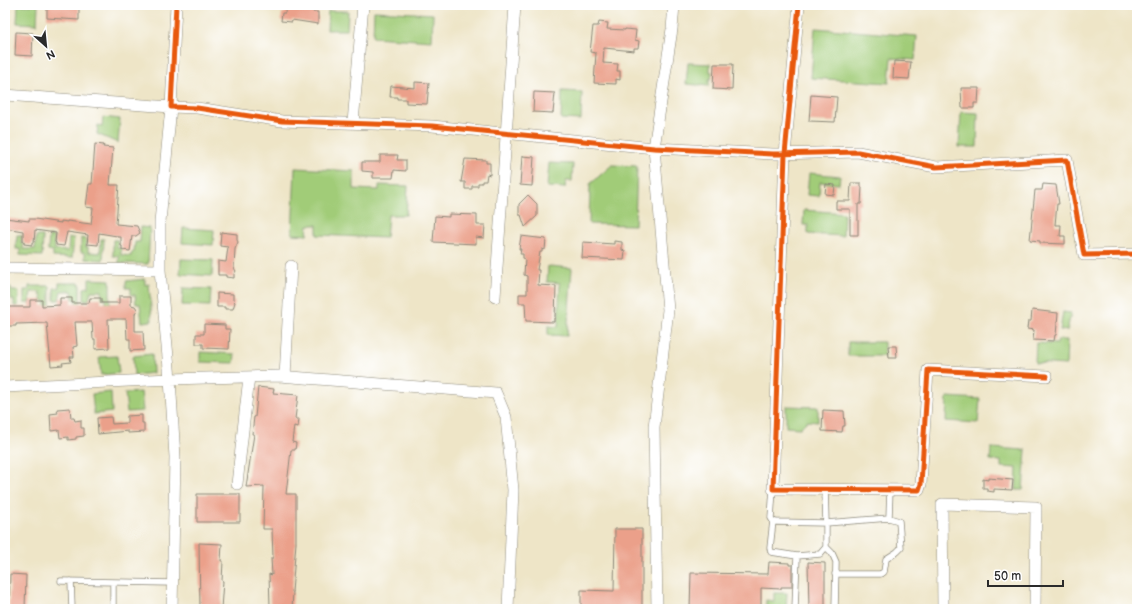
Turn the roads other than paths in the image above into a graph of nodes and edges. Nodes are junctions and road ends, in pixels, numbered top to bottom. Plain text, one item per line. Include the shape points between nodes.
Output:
1 (176, 5) edge
2 (363, 5) edge
3 (515, 5) edge
4 (674, 5) edge
5 (799, 5) edge
6 (5, 95) edge
7 (170, 107) junction
8 (353, 123) junction
9 (507, 133) junction
10 (654, 148) junction
11 (785, 154) junction
12 (1137, 254) edge
13 (291, 266) dead end
14 (5, 268) edge
15 (160, 270) junction
16 (495, 297) dead end
17 (1047, 376) dead end
18 (249, 377) junction
19 (285, 377) junction
20 (170, 379) junction
21 (5, 387) edge
22 (237, 484) dead end
23 (773, 488) junction
24 (825, 488) junction
25 (890, 489) junction
26 (889, 518) junction
27 (773, 521) junction
28 (826, 523) junction
29 (826, 547) junction
30 (797, 556) junction
31 (835, 574) junction
32 (61, 581) dead end
33 (70, 581) junction
34 (114, 582) junction
35 (173, 583) junction
36 (72, 609) edge
37 (113, 609) edge
38 (172, 609) edge
39 (508, 609) edge
40 (657, 609) edge
41 (796, 609) edge
42 (835, 609) edge
43 (943, 609) edge
44 (1035, 609) edge

1 - 7 street
2 - 8 street
3 - 9 street
4 - 10 street
5 - 11 street
6 - 7 street
7 - 8 street via 197,108 282,121
7 - 15 street via 160,222
8 - 9 street via 432,126
9 - 10 street
9 - 16 street
10 - 11 street
10 - 40 street via 668,310 654,427
11 - 12 street via 858,152 936,167 1067,160 1084,255
11 - 23 street
13 - 19 street
14 - 15 street
15 - 20 street
17 - 25 street via 928,370 921,484 919,490
18 - 19 street
18 - 20 street
18 - 22 street
19 - 39 street via 496,393 506,417 514,490
20 - 21 street
20 - 35 street via 175,457
23 - 24 street
23 - 27 lane
24 - 25 street
24 - 28 lane
25 - 26 lane
26 - 28 lane
26 - 31 lane via 900,521 901,548 886,559 884,572
27 - 28 lane
27 - 30 lane via 771,552
28 - 29 lane
29 - 30 lane via 820,554
29 - 31 lane via 836,562
30 - 41 lane
31 - 42 lane
32 - 33 lane
33 - 34 lane
33 - 36 lane
34 - 35 lane
34 - 37 lane
35 - 38 street
43 - 44 street via 942,504 1036,507

